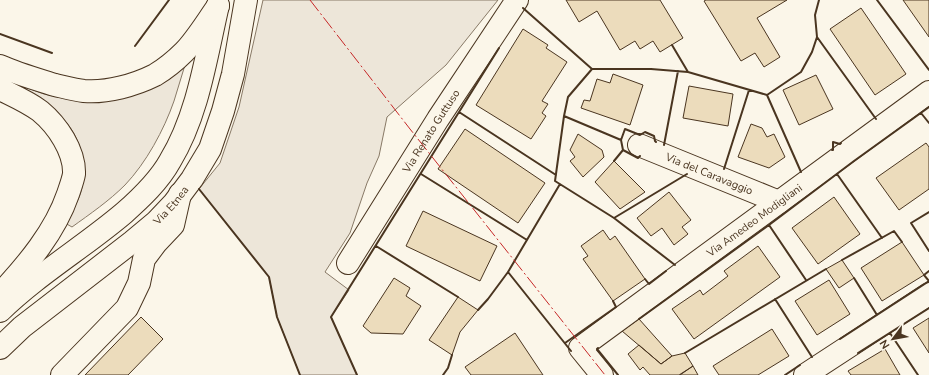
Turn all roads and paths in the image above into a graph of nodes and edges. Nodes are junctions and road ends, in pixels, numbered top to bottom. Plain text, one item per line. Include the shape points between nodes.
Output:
1 (246, 0) edge
2 (517, 0) edge
3 (219, 3) edge
4 (0, 66) edge
5 (0, 89) edge
6 (929, 92) edge
7 (639, 146) dead end
8 (180, 194) junction
9 (779, 202) junction
10 (348, 263) dead end
11 (0, 294) edge
12 (929, 294) edge
13 (0, 311) edge
14 (0, 348) edge
15 (62, 375) edge
16 (602, 375) edge
17 (805, 375) edge

1 - 8 main road, Via Etnea via 224,111 210,148
2 - 10 main road, Via Renato Guttuso via 438,119
3 - 4 main road via 185,52 170,65 156,74 120,87 103,91 84,91 33,78
3 - 13 main road via 204,71 180,143 170,162 154,184 132,206 39,277
5 - 11 main road via 40,111 58,130 69,150 74,174 64,206 53,228 14,280
6 - 9 main road, Via Amedeo Modigliani
7 - 9 main road, Via del Caravaggio
8 - 14 main road, Via Etnea via 156,222 22,327
8 - 15 main road via 173,225 144,259 139,283 127,308
9 - 16 main road, Via Amedeo Modigliani via 580,348
12 - 17 main road

